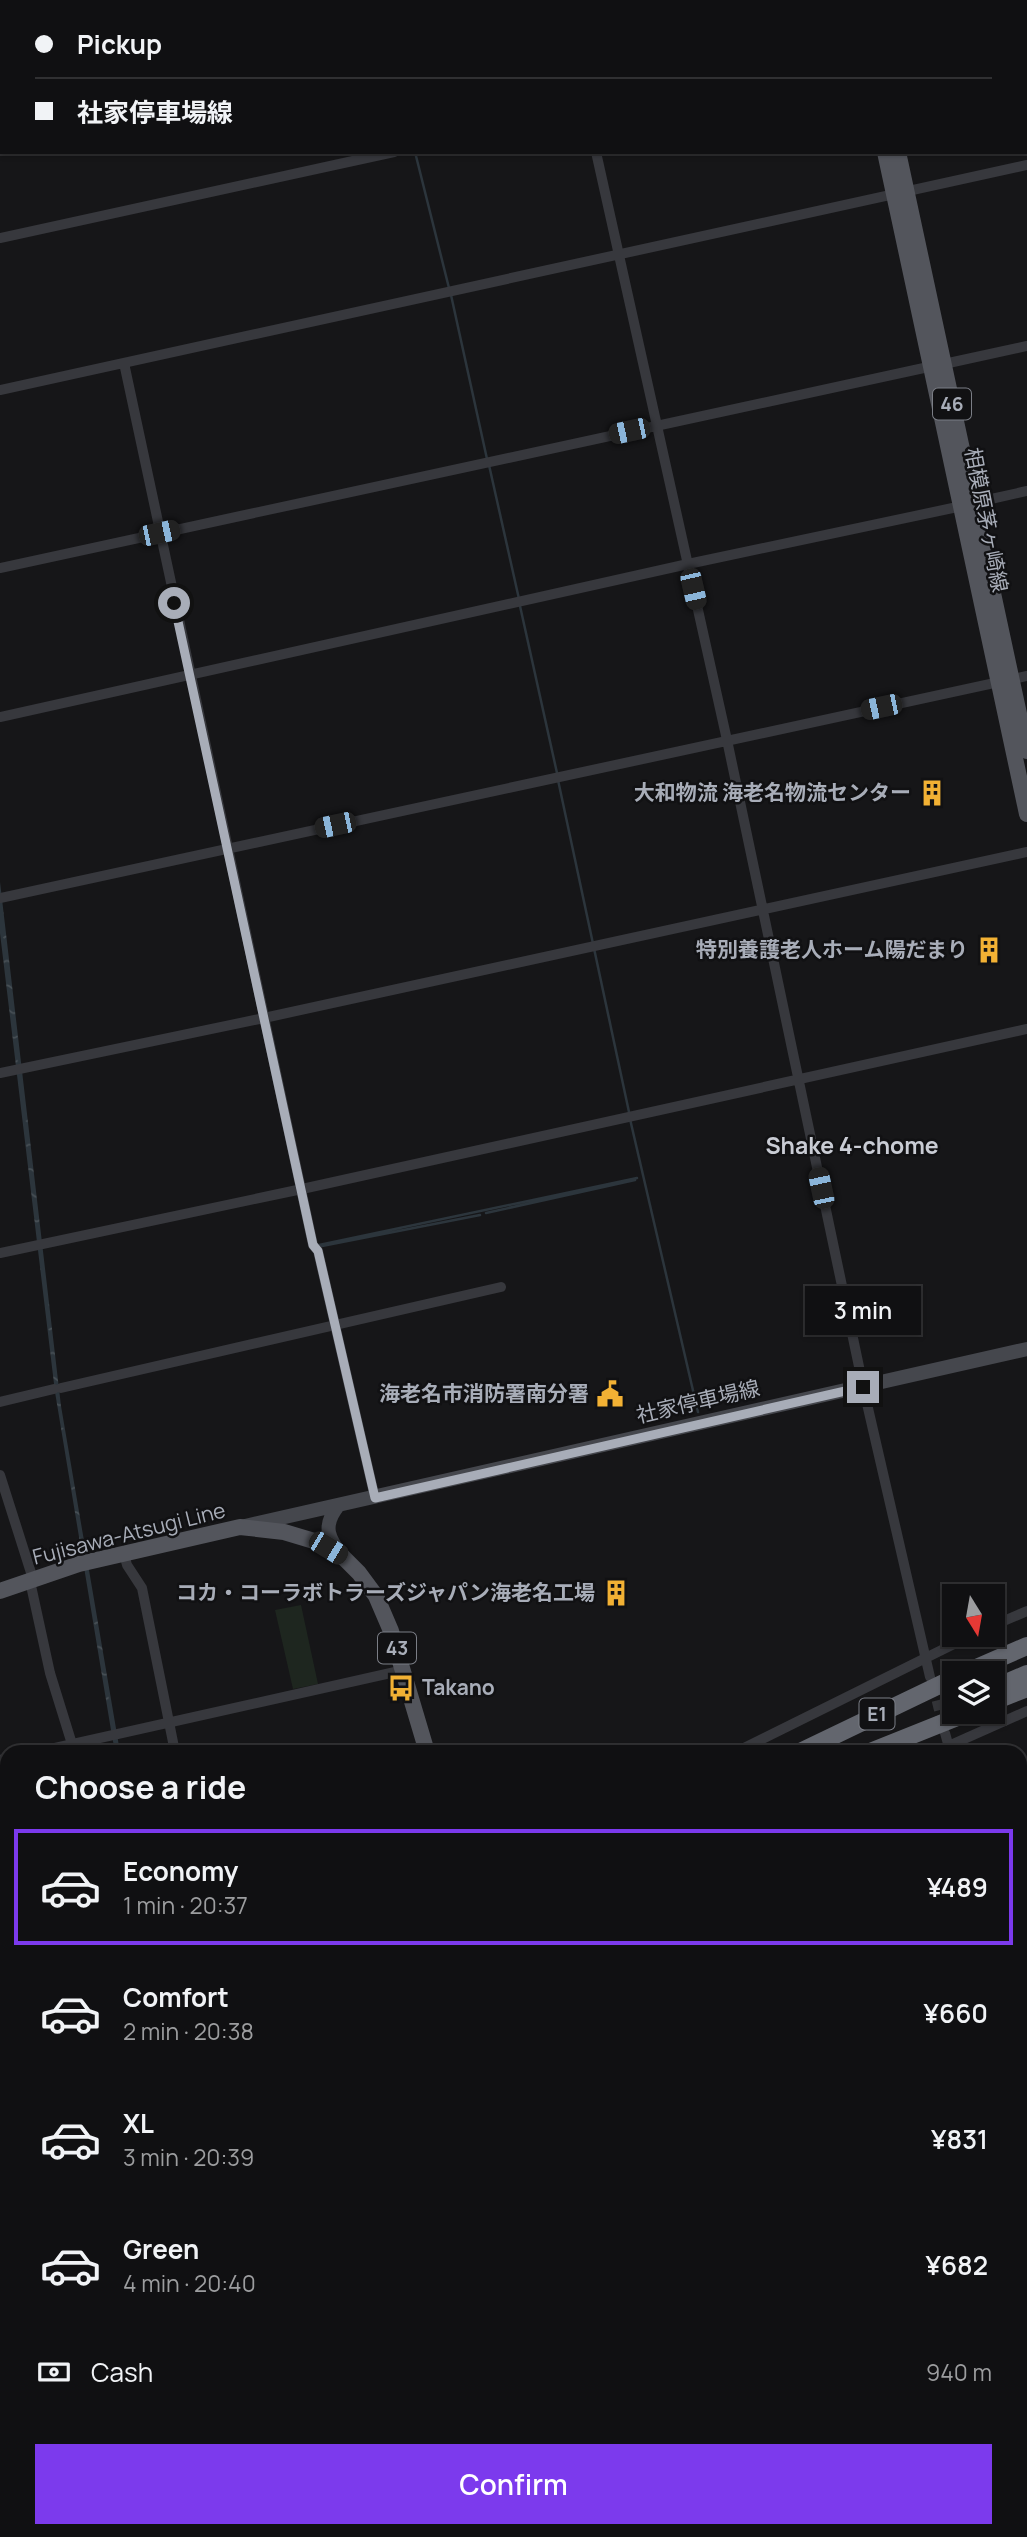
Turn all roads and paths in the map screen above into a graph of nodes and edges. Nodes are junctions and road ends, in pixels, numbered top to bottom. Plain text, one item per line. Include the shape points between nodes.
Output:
1 (385, 154) edge
2 (596, 154) edge
3 (886, 154) edge
4 (898, 154) edge
5 (1027, 164) edge
6 (901, 193) junction
7 (0, 238) edge
8 (618, 255) junction
9 (1027, 346) edge
10 (124, 363) junction
11 (932, 367) junction
12 (0, 390) edge
13 (656, 425) junction
14 (1027, 491) edge
15 (968, 505) junction
16 (159, 533) junction
17 (688, 564) junction
18 (0, 569) edge
19 (189, 674) junction
20 (1012, 679) edge
21 (0, 717) edge
22 (727, 740) junction
23 (1027, 751) edge
24 (1027, 814) edge
25 (227, 849) junction
26 (1027, 852) edge
27 (1, 898) edge
28 (761, 910) junction
29 (264, 1018) junction
30 (1027, 1029) edge
31 (0, 1073) edge
32 (797, 1079) junction
33 (302, 1189) junction
34 (0, 1253) edge
35 (501, 1287) dead end
36 (335, 1326) junction
37 (1027, 1349) edge
38 (863, 1387) junction
39 (0, 1402) edge
40 (0, 1475) edge
41 (375, 1498) junction
42 (338, 1506) junction
43 (312, 1511) junction
44 (240, 1527) junction
45 (314, 1541) junction
46 (124, 1554) junction
47 (343, 1557) junction
48 (32, 1580) junction
49 (0, 1591) edge
50 (1027, 1611) edge
51 (1005, 1620) edge
52 (946, 1647) edge
53 (1024, 1647) edge
54 (925, 1657) junction
55 (992, 1661) edge
56 (404, 1670) junction
57 (1027, 1674) edge
58 (930, 1677) tunnel mouth
59 (1005, 1683) edge
60 (942, 1684) edge
61 (1027, 1688) edge
62 (1005, 1697) edge
63 (1027, 1711) edge
64 (942, 1713) edge
65 (169, 1723) junction
66 (942, 1723) edge
67 (945, 1733) tunnel mouth
68 (72, 1744) junction
69 (68, 1745) edge
70 (174, 1745) edge
71 (425, 1745) edge
72 (750, 1745) edge
73 (815, 1745) edge
74 (875, 1745) edge
75 (888, 1745) edge
76 (948, 1745) edge
77 (957, 1745) edge

1 - 7 street
2 - 8 street
3 - 6 main road, 相模原茅ヶ崎線 / 46
4 - 6 main road, 相模原茅ヶ崎線 / 46
5 - 6 street
6 - 8 street
6 - 11 main road, 相模原茅ヶ崎線 / 46
8 - 10 street
8 - 13 street
9 - 11 street
10 - 12 street
10 - 16 street
11 - 13 street
11 - 15 main road, 相模原茅ヶ崎線 / 46
13 - 16 street
13 - 17 street
14 - 15 street
15 - 17 street
15 - 20 main road, 相模原茅ヶ崎線 / 46
16 - 18 street
16 - 19 street
17 - 19 street
17 - 22 street
19 - 21 street
19 - 25 street
20 - 22 street
20 - 23 main road, 相模原茅ヶ崎線 / 46
20 - 24 main road, 相模原茅ヶ崎線 / 46
22 - 25 street
22 - 28 street
25 - 27 street
25 - 29 street
26 - 28 street
28 - 29 street
28 - 32 street
29 - 31 street
29 - 33 street
30 - 32 street
32 - 33 street
32 - 38 street
33 - 34 street
33 - 36 street
35 - 36 street
36 - 39 street
36 - 41 street
37 - 38 main road, 社家停車場線
38 - 41 main road, 社家停車場線
38 - 54 street
40 - 48 street
41 - 42 main road, 社家停車場線
42 - 43 main road, 社家停車場線
42 - 47 main road via 328,1520 328,1531
43 - 44 main road, 社家停車場線
43 - 45 main road via 305,1531
44 - 45 main road, Fujisawa-Atsugi Line / 43
44 - 46 main road, Fujisawa-Atsugi Line / 43
45 - 47 main road, Fujisawa-Atsugi Line / 43
46 - 48 main road, Fujisawa-Atsugi Line / 43
46 - 65 street via 142,1588
47 - 56 main road, Fujisawa-Atsugi Line / 43 via 382,1608
48 - 49 main road, Fujisawa-Atsugi Line / 43
48 - 68 street via 50,1673
50 - 51 street
52 - 54 street
53 - 55 highway
54 - 58 street
54 - 72 street
56 - 65 street
56 - 71 main road, Fujisawa-Atsugi Line / 43
57 - 59 highway
60 - 73 highway, E1
61 - 62 highway
63 - 77 street
64 - 74 highway, E1
65 - 68 street
65 - 70 street
66 - 75 highway
67 - 76 street
68 - 69 street

